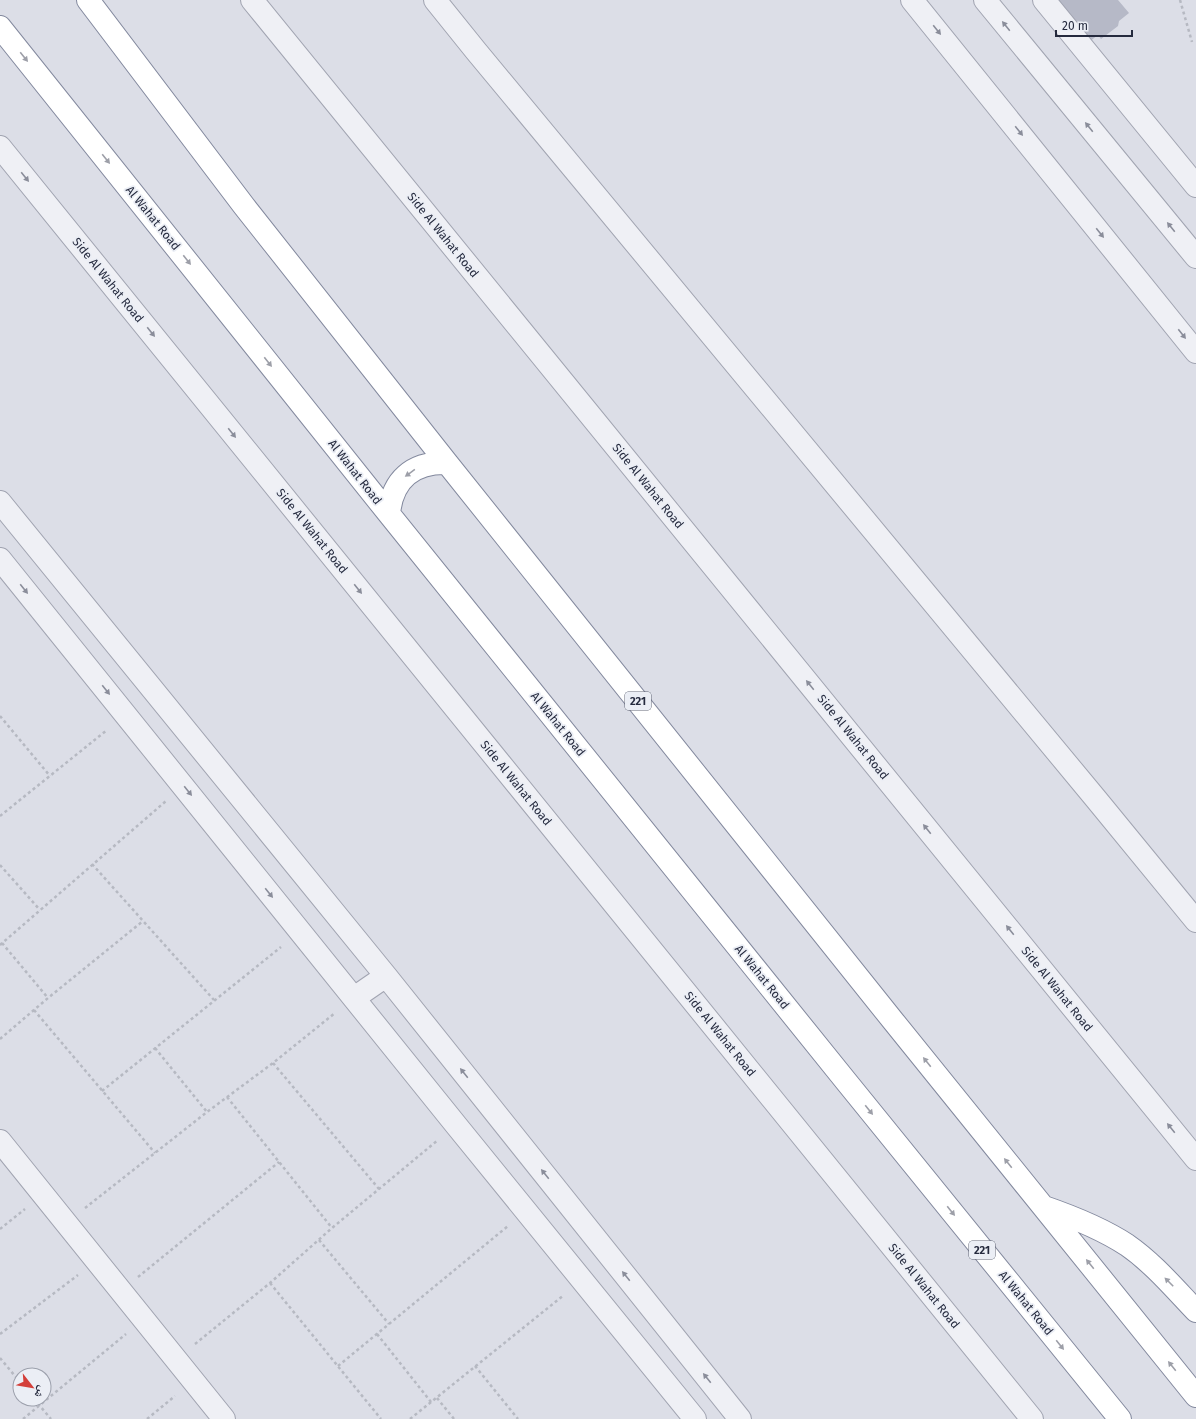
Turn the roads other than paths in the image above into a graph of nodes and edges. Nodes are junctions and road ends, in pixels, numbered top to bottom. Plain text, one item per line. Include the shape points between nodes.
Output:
1 (88, 0) edge
2 (252, 0) edge
3 (435, 0) edge
4 (912, 0) edge
5 (985, 0) edge
6 (1044, 0) edge
7 (0, 27) edge
8 (0, 147) edge
9 (1196, 186) edge
10 (1196, 257) edge
11 (1196, 352) edge
12 (447, 463) junction
13 (0, 502) edge
14 (389, 514) junction
15 (0, 559) edge
16 (1196, 921) edge
17 (386, 976) junction
18 (354, 998) junction
19 (0, 1141) edge
20 (1196, 1158) edge
21 (1044, 1207) junction
22 (1196, 1310) edge
23 (722, 1396) junction
24 (1196, 1396) edge
25 (224, 1419) edge
26 (695, 1419) edge
27 (740, 1419) edge
28 (1032, 1419) edge
29 (1120, 1419) edge

1 - 12 highway, 221 via 244,206
20 -> 2 street, Side Al Wahat Road
3 - 16 street
4 -> 11 street
10 -> 5 street
6 - 9 street
7 -> 14 highway, Al Wahat Road / 221
8 -> 28 street, Side Al Wahat Road
12 -> 14 highway via 434,462 411,471 394,490
21 -> 12 highway, 221
13 - 17 street
14 -> 29 highway, Al Wahat Road / 221
15 -> 18 street
17 - 18 street
23 -> 17 street
18 - 26 street
19 - 25 street
22 -> 21 highway via 1149,1263 1127,1246 1080,1220
24 -> 21 highway, 221
23 - 26 street
23 - 27 street

